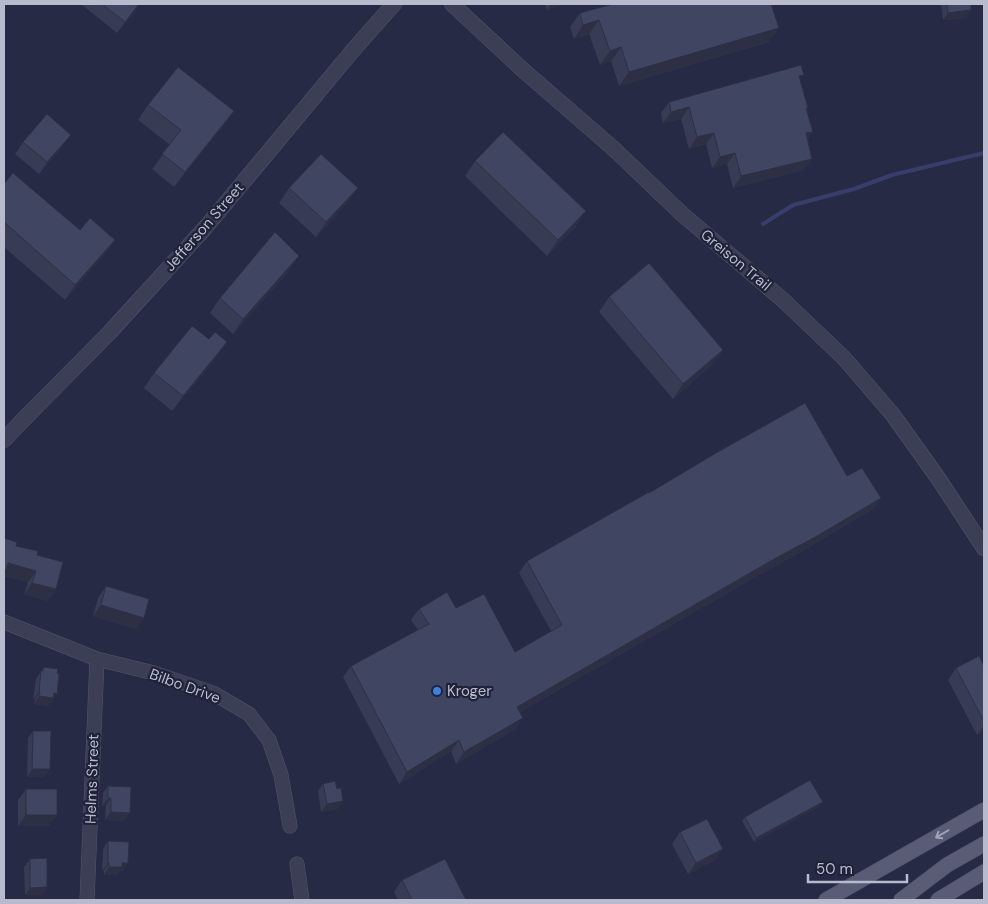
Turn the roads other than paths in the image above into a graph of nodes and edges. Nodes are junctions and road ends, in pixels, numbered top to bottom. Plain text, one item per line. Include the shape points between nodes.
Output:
1 (394, 4) edge
2 (452, 4) edge
3 (4, 440) edge
4 (984, 548) edge
5 (4, 622) edge
6 (97, 659) junction
7 (984, 810) edge
8 (290, 826) dead end
9 (984, 844) edge
10 (297, 864) dead end
11 (984, 872) edge
12 (87, 900) edge
13 (302, 900) edge
14 (826, 900) edge
15 (901, 900) edge
16 (938, 900) edge

1 - 3 street, Jefferson Street via 205,228 110,332
2 - 4 street, Greison Trail via 844,358 893,415
5 - 6 street, Bilbo Drive
6 - 8 street, Bilbo Drive via 214,693 249,714 270,740 281,775
6 - 12 street, Helms Street
7 -> 14 main road
9 - 15 main road
10 - 13 street
11 - 16 main road

